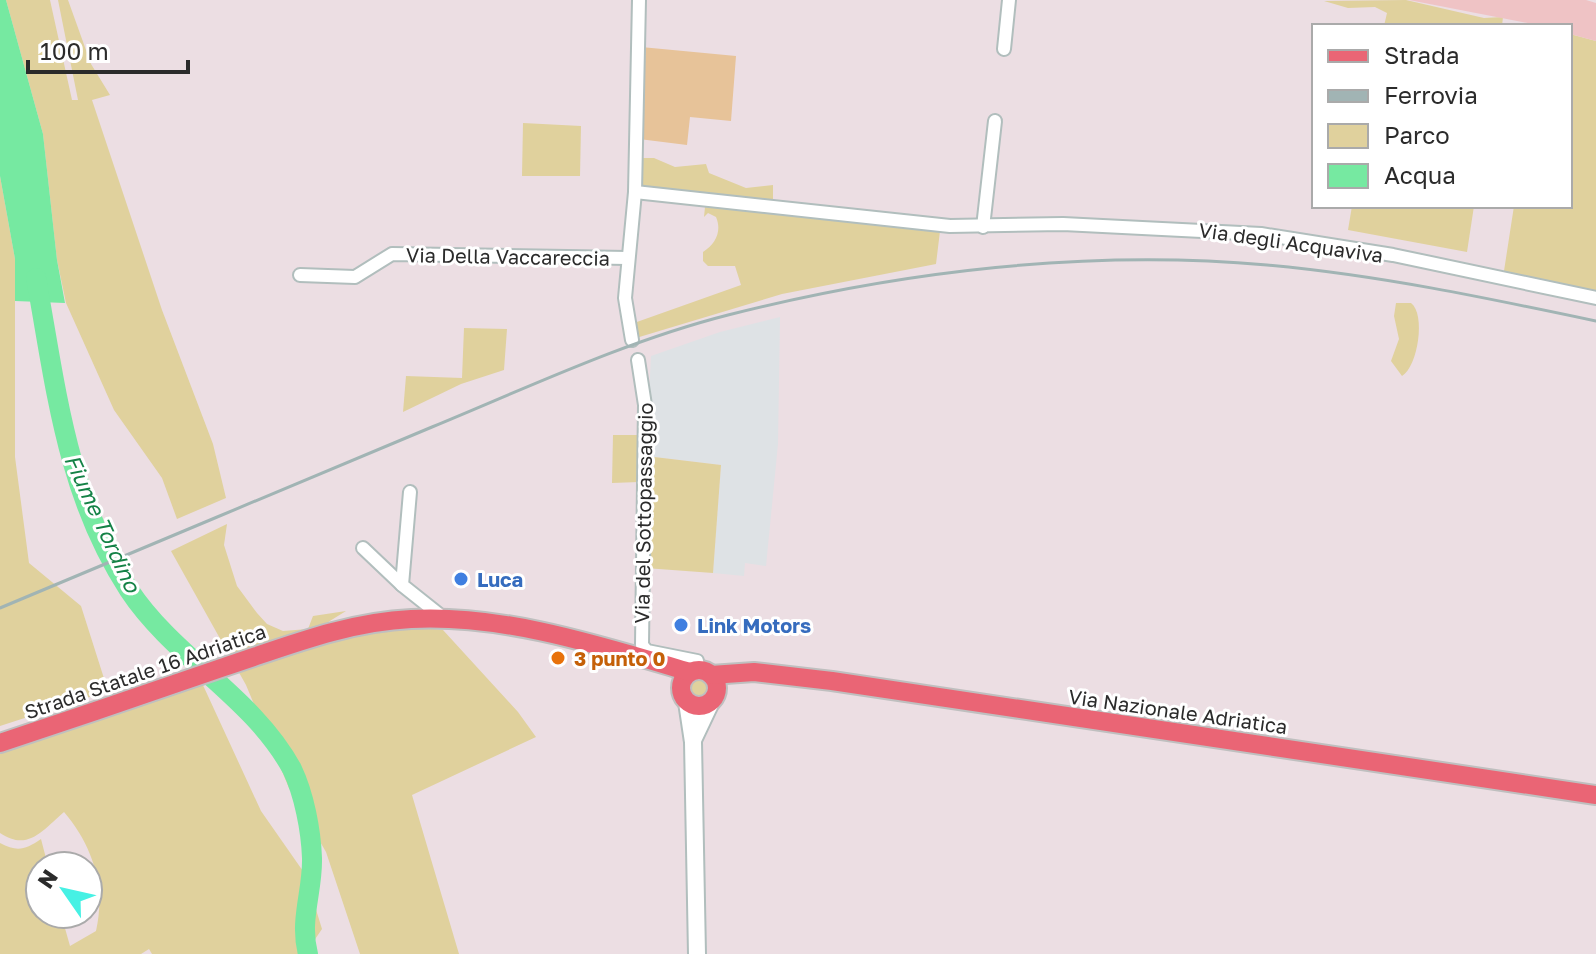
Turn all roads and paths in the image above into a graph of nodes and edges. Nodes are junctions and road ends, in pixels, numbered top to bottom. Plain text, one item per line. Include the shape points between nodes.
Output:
1 (639, 0) edge
2 (1009, 0) edge
3 (1004, 49) dead end
4 (995, 121) dead end
5 (635, 192) junction
6 (983, 227) junction
7 (627, 258) junction
8 (300, 275) dead end
9 (1596, 298) edge
10 (632, 340) dead end
11 (638, 360) dead end
12 (410, 492) dead end
13 (363, 548) dead end
14 (402, 585) junction
15 (439, 619) junction
16 (305, 640) joint
17 (643, 658) junction
18 (700, 672) junction
19 (754, 672) junction
20 (714, 698) junction
21 (685, 699) junction
22 (693, 742) junction
23 (0, 743) edge
24 (1596, 795) edge
25 (697, 954) edge

1 - 5 street
2 - 3 street
4 - 6 street
5 - 6 street, Via degli Acquaviva
5 - 7 street
6 - 9 street, Via degli Acquaviva via 1063,224 1261,234 1393,255
7 - 8 street, Via Della Vaccareccia via 392,254 355,277
7 - 10 street via 625,298
11 - 18 street, Via del Sottopassaggio via 645,405 642,645 647,651 697,661
12 - 14 street
13 - 14 street
14 - 15 street
15 - 16 main road, Via Nazionale Adriatica via 363,623
15 - 17 main road, Via Nazionale Adriatica via 521,629
16 - 23 main road, Strada Statale 16 Adriatica
17 - 18 main road, Via Nazionale Adriatica
17 - 21 main road
18 - 19 main road, Via Nazionale Adriatica
18 - 20 main road via 716,685
18 - 21 main road via 681,683
19 - 20 main road
19 - 24 main road, Via Nazionale Adriatica
20 - 21 main road via 697,706
20 - 22 main road
21 - 22 main road
22 - 25 main road

